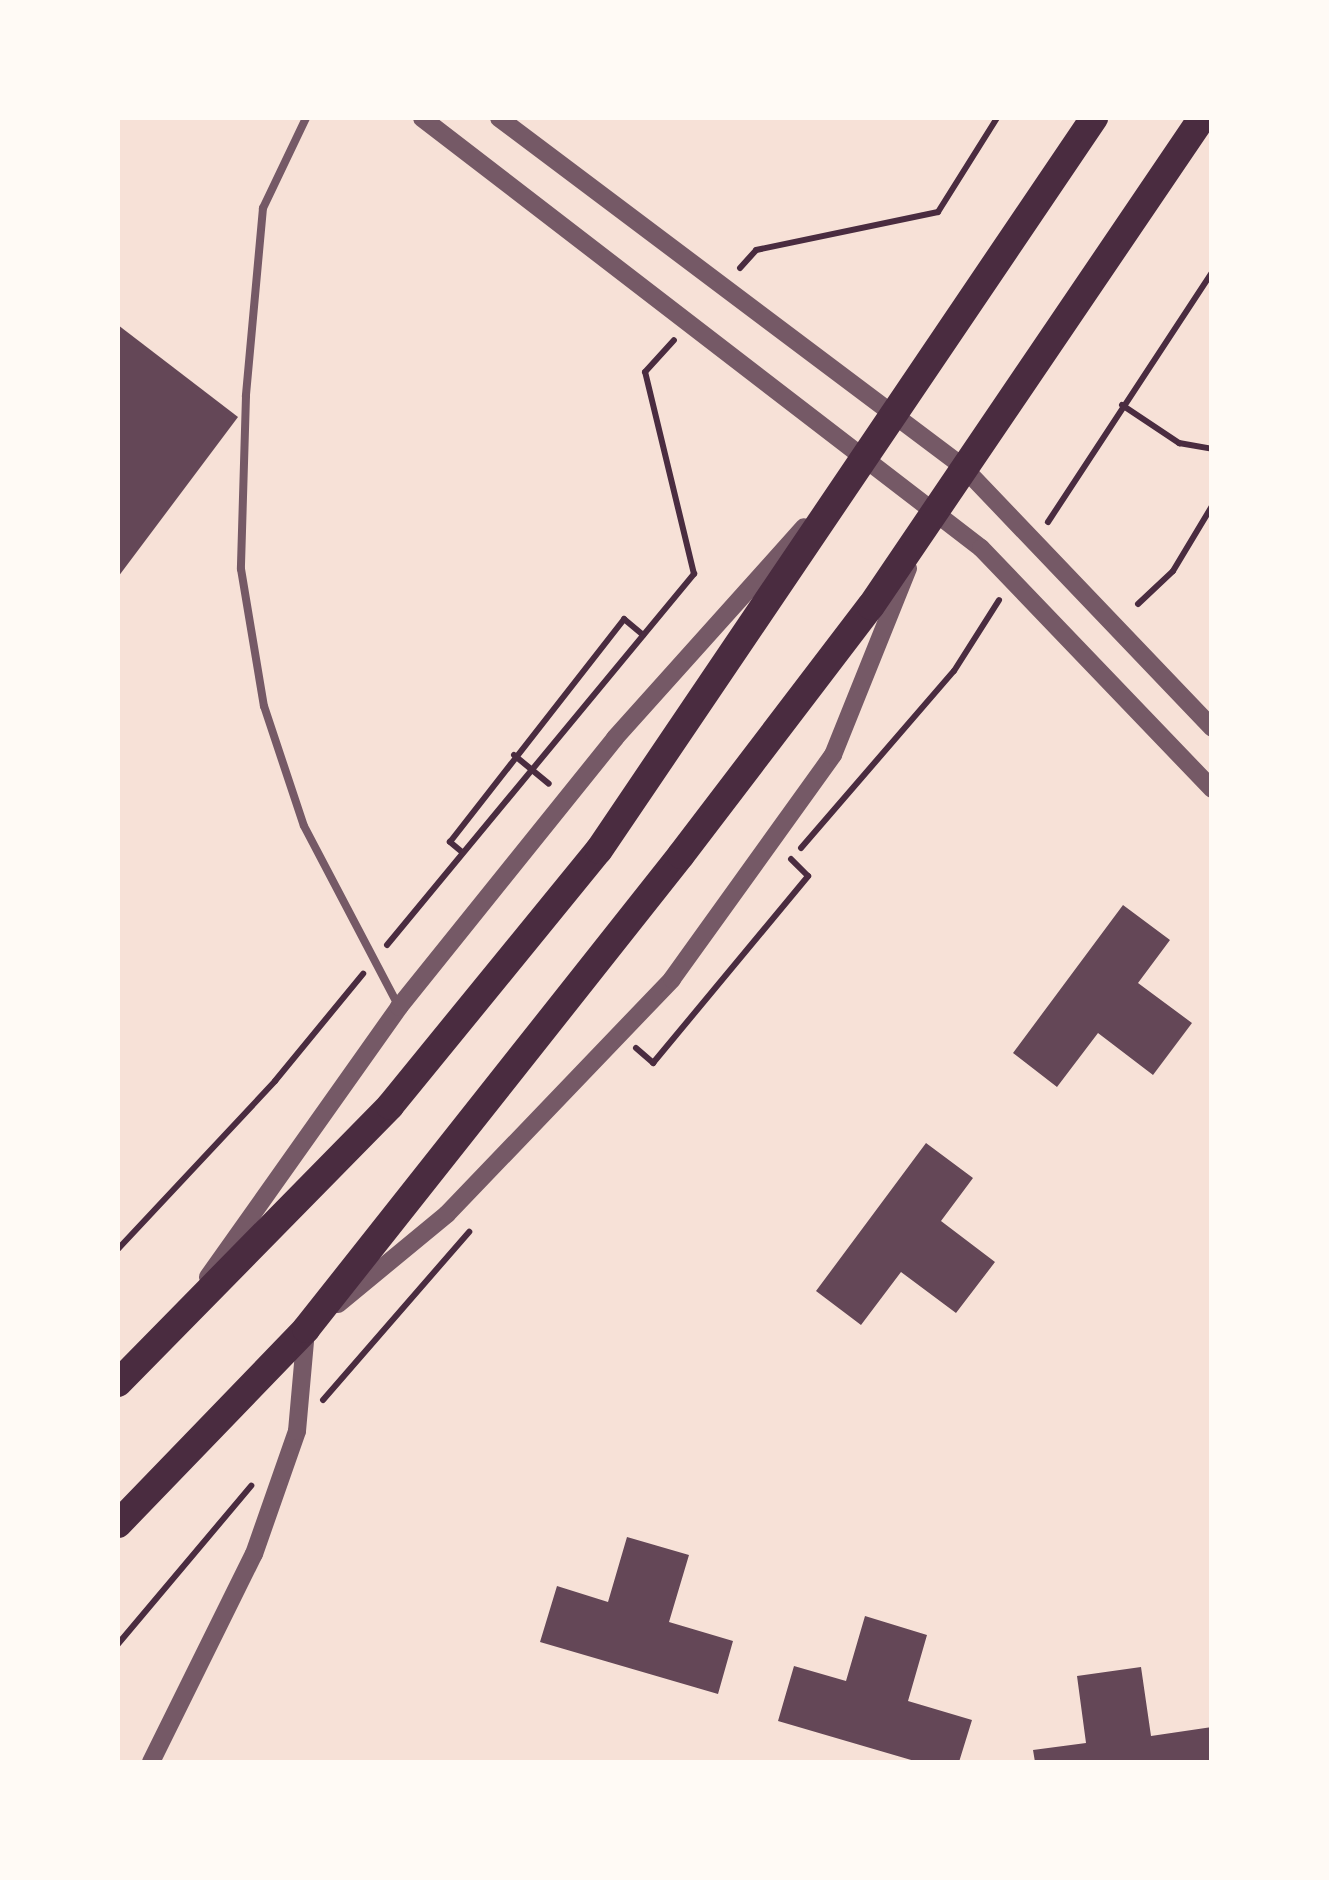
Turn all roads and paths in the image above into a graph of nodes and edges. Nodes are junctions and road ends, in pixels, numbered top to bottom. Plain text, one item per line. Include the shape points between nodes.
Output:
1 (306, 118) edge
2 (422, 118) edge
3 (499, 118) edge
4 (997, 118) edge
5 (1094, 118) edge
6 (1202, 118) edge
7 (724, 285) junction
8 (689, 324) junction
9 (1122, 405) dead end
10 (892, 419) junction
11 (1212, 449) edge
12 (865, 460) junction
13 (962, 466) junction
14 (1212, 506) edge
15 (932, 510) junction
16 (1138, 604) dead end
17 (643, 635) junction
18 (1212, 728) edge
19 (1212, 789) edge
20 (462, 852) junction
21 (791, 859) dead end
22 (375, 960) junction
23 (399, 1007) junction
24 (653, 1063) dead end
25 (118, 1249) edge
26 (172, 1326) junction
27 (306, 1329) junction
28 (118, 1383) edge
29 (118, 1524) edge
30 (151, 1762) edge

1 - 22 lane via 263,208 246,396 241,569 264,706 304,826
2 - 8 street
3 - 7 street
4 - 7 path via 938,212 756,250
5 - 10 highway
6 - 13 highway
7 - 10 street
8 - 12 street
8 - 17 path via 645,372 694,574
9 - 11 path via 1179,443
10 - 12 highway
10 - 13 street
12 - 15 street
12 - 23 street via 614,738
12 - 26 highway via 599,850 390,1106
13 - 15 highway
13 - 18 street
14 - 16 path via 1173,571
15 - 19 street via 981,548
15 - 27 highway via 848,637
15 - 27 street via 833,755 672,979 447,1214
17 - 20 path
17 - 20 path via 624,619 450,842
20 - 22 path
21 - 24 path via 808,876
22 - 23 lane
22 - 25 path via 275,1081
23 - 26 street
26 - 28 highway
27 - 29 highway
27 - 30 street via 296,1431 254,1554

